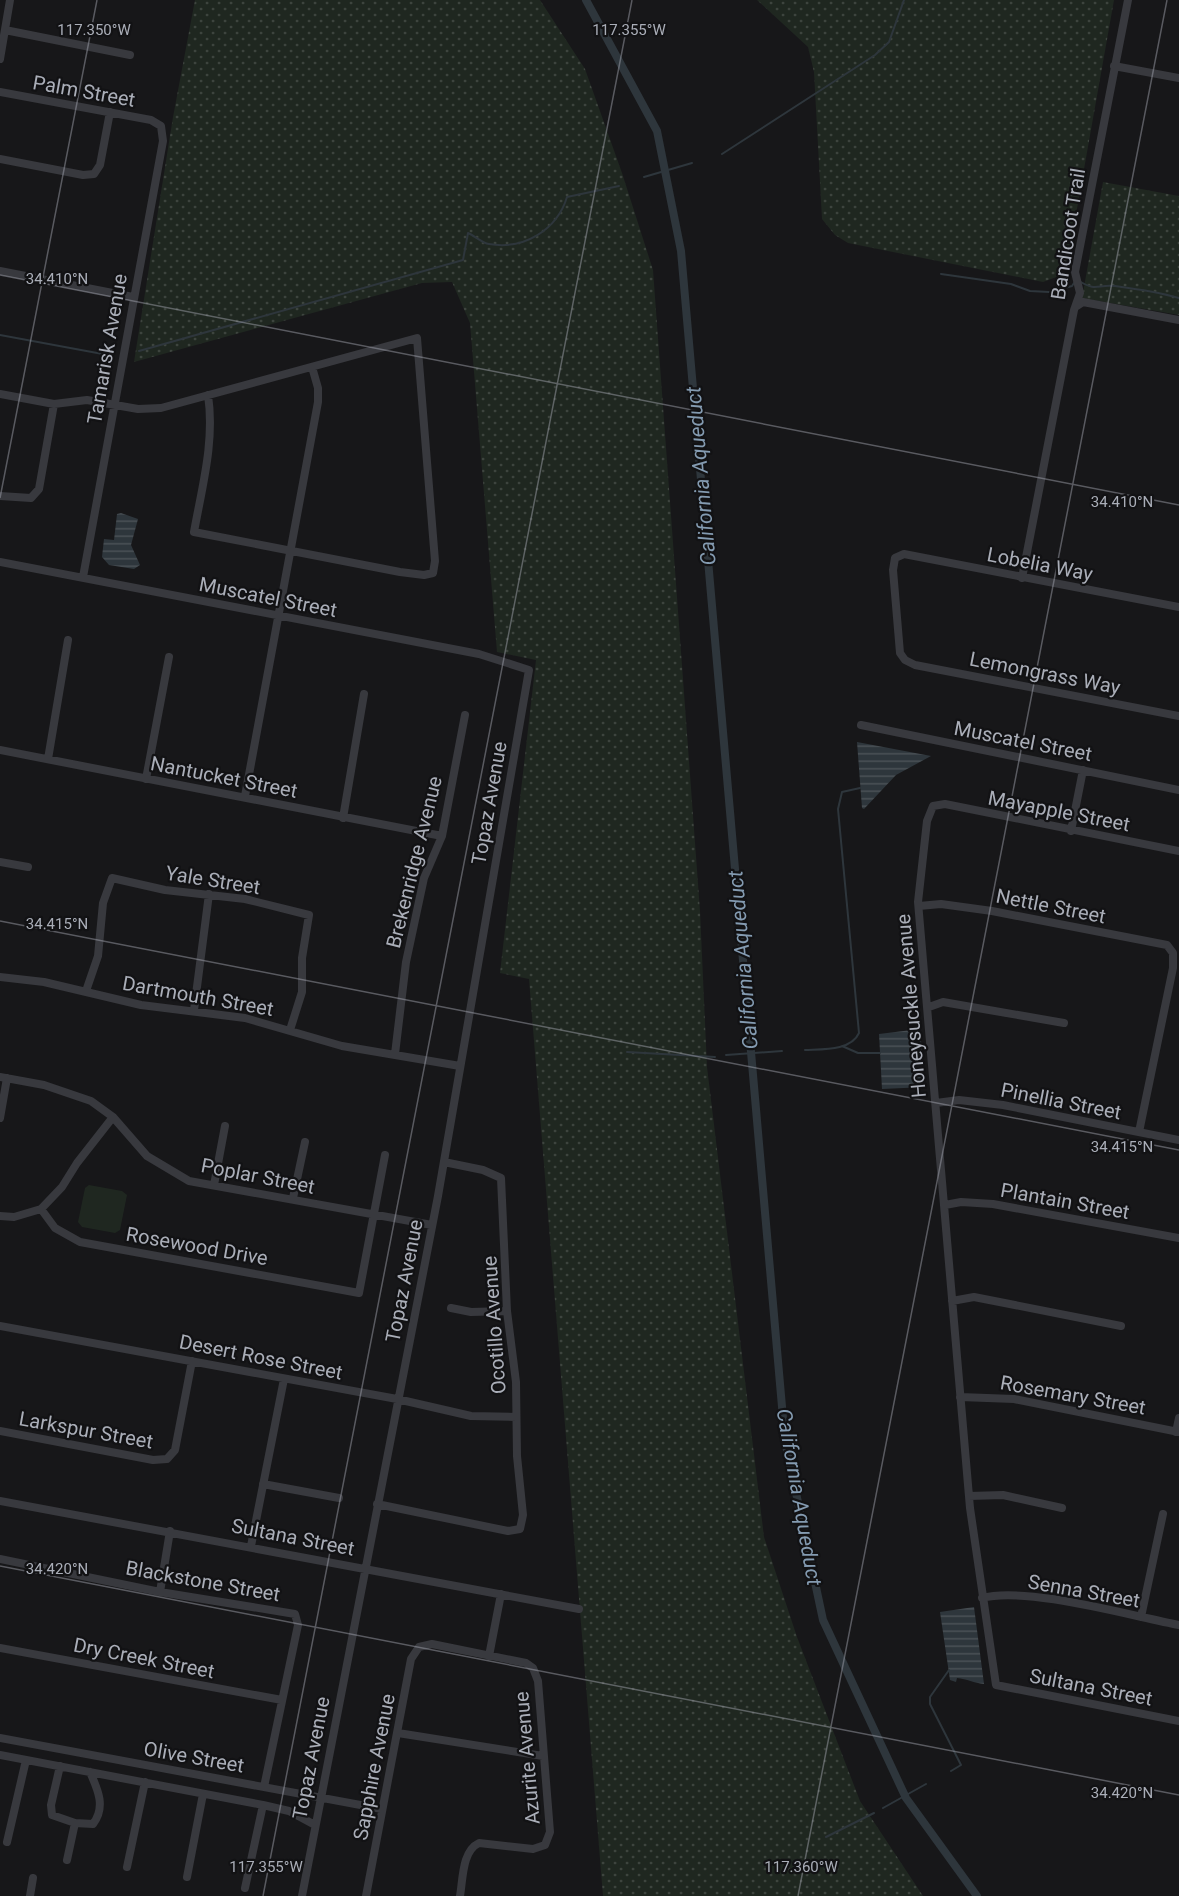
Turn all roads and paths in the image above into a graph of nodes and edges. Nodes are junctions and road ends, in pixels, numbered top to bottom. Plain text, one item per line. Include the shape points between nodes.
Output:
1 (10, 0) edge
2 (1128, 0) edge
3 (5, 30) junction
4 (130, 55) dead end
5 (0, 59) edge
6 (1114, 66) junction
7 (1179, 78) edge
8 (0, 93) edge
9 (110, 112) junction
10 (162, 126) joint
11 (0, 159) edge
12 (0, 271) edge
13 (133, 297) junction
14 (1077, 306) junction
15 (1179, 320) edge
16 (312, 366) junction
17 (0, 394) edge
18 (208, 395) junction
19 (54, 404) junction
20 (114, 404) junction
21 (0, 496) edge
22 (291, 551) junction
23 (0, 562) edge
24 (83, 577) junction
25 (1022, 578) junction
26 (1179, 607) edge
27 (278, 616) junction
28 (68, 640) dead end
29 (169, 657) dead end
30 (905, 660) joint
31 (529, 670) joint
32 (364, 694) dead end
33 (465, 715) dead end
34 (1179, 716) edge
35 (861, 725) dead end
36 (0, 750) edge
37 (48, 759) junction
38 (1083, 770) junction
39 (146, 779) junction
40 (1179, 790) edge
41 (245, 796) junction
42 (933, 806) joint
43 (343, 818) junction
44 (1071, 831) junction
45 (442, 836) junction
46 (1179, 851) edge
47 (0, 862) edge
48 (28, 867) dead end
49 (209, 894) junction
50 (919, 906) junction
51 (0, 977) edge
52 (86, 991) junction
53 (929, 1007) junction
54 (194, 1010) junction
55 (1064, 1023) dead end
56 (290, 1030) junction
57 (395, 1054) junction
58 (460, 1066) junction
59 (4, 1077) edge
60 (936, 1103) junction
61 (0, 1118) edge
62 (113, 1118) junction
63 (225, 1126) dead end
64 (1139, 1132) junction
65 (1179, 1140) edge
66 (305, 1142) dead end
67 (385, 1155) dead end
68 (444, 1162) junction
69 (214, 1185) junction
70 (293, 1198) junction
71 (945, 1205) junction
72 (41, 1209) junction
73 (0, 1216) edge
74 (374, 1216) junction
75 (432, 1225) junction
76 (1179, 1239) edge
77 (952, 1301) junction
78 (451, 1308) dead end
79 (507, 1311) junction
80 (0, 1326) edge
81 (1121, 1326) dead end
82 (192, 1361) junction
83 (284, 1378) junction
84 (960, 1398) junction
85 (397, 1400) junction
86 (516, 1417) junction
87 (1179, 1418) edge
88 (0, 1431) edge
89 (1178, 1432) edge
90 (263, 1484) junction
91 (969, 1496) junction
92 (339, 1498) dead end
93 (0, 1501) edge
94 (376, 1504) junction
95 (1062, 1508) dead end
96 (1163, 1514) dead end
97 (170, 1531) junction
98 (251, 1546) junction
99 (0, 1559) edge
100 (364, 1568) junction
101 (160, 1592) junction
102 (501, 1594) junction
103 (982, 1598) junction
104 (579, 1609) dead end
105 (1141, 1617) junction
106 (1179, 1625) edge
107 (0, 1648) edge
108 (489, 1656) junction
109 (996, 1685) joint
110 (282, 1700) junction
111 (1179, 1721) edge
112 (398, 1733) junction
113 (0, 1738) edge
114 (0, 1755) edge
115 (543, 1756) junction
116 (26, 1760) junction
117 (60, 1766) junction
118 (90, 1772) junction
119 (145, 1782) junction
120 (264, 1787) junction
121 (203, 1794) junction
122 (321, 1797) junction
123 (263, 1805) junction
124 (382, 1809) junction
125 (75, 1823) junction
126 (315, 1825) junction
127 (7, 1842) dead end
128 (67, 1860) dead end
129 (127, 1867) dead end
130 (187, 1877) dead end
131 (33, 1878) dead end
132 (245, 1888) dead end
133 (30, 1896) edge
134 (302, 1896) edge
135 (366, 1896) edge
136 (460, 1896) edge

1 - 3 street
2 - 6 street, Bandicoot Trail
3 - 4 street
3 - 5 street
6 - 7 street
6 - 14 street, Bandicoot Trail via 1076,272 1080,293
8 - 9 street, Palm Street
9 - 10 street, Palm Street
9 - 11 street via 100,165 94,174
10 - 13 street, Tamarisk Avenue via 163,141
12 - 13 street
13 - 20 street, Tamarisk Avenue
14 - 15 street via 1083,302
14 - 25 street, Bandicoot Trail
16 - 18 street
16 - 22 street via 318,402
16 - 22 street via 417,338 435,561 433,573 424,575
17 - 19 street
18 - 20 street via 160,408
18 - 22 street via 211,437 194,532
19 - 20 street via 87,400
19 - 21 street via 39,489 31,498
20 - 24 street, Tamarisk Avenue
22 - 27 street
23 - 24 street, Muscatel Street
24 - 27 street, Muscatel Street
25 - 26 street, Lobelia Way
25 - 30 street, Lobelia Way via 904,554 895,558 900,653
27 - 31 street, Muscatel Street via 479,654
27 - 41 street
28 - 37 street
29 - 39 street
30 - 34 street, Lemongrass Way
31 - 58 street, Topaz Avenue
32 - 43 street
33 - 45 street, Brekenridge Avenue
35 - 38 street, Muscatel Street
36 - 37 street, Nantucket Street
37 - 39 street, Nantucket Street
38 - 40 street, Muscatel Street
38 - 44 street
39 - 41 street, Nantucket Street
41 - 43 street, Nantucket Street
42 - 44 street, Mayapple Street via 945,804
42 - 50 street, Honeysuckle Avenue via 927,821
43 - 45 street, Nantucket Street
44 - 46 street, Mayapple Street
45 - 57 street, Brekenridge Avenue via 424,878 408,951
47 - 48 street
49 - 52 street, Yale Street via 165,890 112,878 103,903 98,956
49 - 54 street
49 - 56 street, Yale Street via 309,915 302,958 302,992
50 - 53 street, Honeysuckle Avenue
50 - 64 street, Nettle Street via 941,904 992,911 1167,945 1173,953 1173,968
51 - 52 street, Dartmouth Street
52 - 54 street, Dartmouth Street via 141,1005
53 - 55 street via 943,1002
53 - 60 street, Honeysuckle Avenue
54 - 56 street, Dartmouth Street
56 - 57 street, Dartmouth Street via 342,1046
57 - 58 street, Dartmouth Street
58 - 68 street, Topaz Avenue
59 - 61 street
59 - 62 street, Poplar Street via 91,1101
60 - 64 street, Pinellia Street via 959,1100 1003,1106
60 - 71 street, Honeysuckle Avenue
62 - 69 street, Poplar Street via 147,1156 189,1180
62 - 72 street
63 - 69 street
64 - 65 street, Pinellia Street
66 - 70 street
67 - 74 street
68 - 75 street, Topaz Avenue
68 - 79 street, Ocotillo Avenue via 501,1178
69 - 70 street, Poplar Street
70 - 74 street, Poplar Street
71 - 76 street, Plantain Street via 993,1204
71 - 77 street, Honeysuckle Avenue
72 - 73 street via 14,1217
72 - 74 street, Rosewood Drive via 55,1228 80,1242 359,1293
74 - 75 street, Poplar Street
75 - 85 street, Topaz Avenue
77 - 81 street via 974,1297
77 - 84 street, Honeysuckle Avenue
78 - 79 street
79 - 86 street, Ocotillo Avenue
80 - 82 street, Desert Rose Street
82 - 83 street, Desert Rose Street
82 - 88 street, Larkspur Street via 175,1450 167,1460
83 - 85 street, Desert Rose Street
83 - 90 street
84 - 89 street, Rosemary Street via 1014,1399
84 - 91 street, Honeysuckle Avenue
85 - 86 street, Desert Rose Street via 471,1416
85 - 94 street, Topaz Avenue
86 - 94 street, Ocotillo Avenue via 523,1515 520,1529 508,1531
87 - 89 street
90 - 92 street
90 - 98 street
91 - 95 street via 1003,1496
91 - 103 street, Honeysuckle Avenue
93 - 97 street, Sultana Street
94 - 100 street, Topaz Avenue
96 - 105 street
97 - 98 street, Sultana Street
97 - 101 street
98 - 100 street, Sultana Street
99 - 101 street, Blackstone Street
100 - 102 street, Sultana Street
100 - 122 street, Topaz Avenue
101 - 110 street, Blackstone Street via 295,1614 298,1625
102 - 104 street, Sultana Street
102 - 108 street
103 - 105 street, Senna Street via 999,1593
103 - 109 street, Honeysuckle Avenue
105 - 106 street, Senna Street
107 - 110 street, Dry Creek Street
108 - 112 street, Sapphire Avenue via 432,1644 419,1647 411,1659
108 - 115 street, Azurite Avenue via 533,1668 538,1681
109 - 111 street, Sultana Street
110 - 120 street
112 - 115 street
112 - 124 street, Sapphire Avenue
113 - 120 street, Olive Street
114 - 116 street, Olive Street
115 - 136 street, Azurite Avenue via 550,1832 545,1845 533,1848 479,1843 472,1847
116 - 117 street, Olive Street
116 - 127 street
117 - 118 street, Olive Street
117 - 125 street via 52,1815
118 - 119 street, Olive Street
118 - 125 street via 101,1797 95,1821
119 - 121 street, Olive Street
119 - 129 street
120 - 122 street, Olive Street
121 - 123 street, Olive Street
121 - 130 street
122 - 124 street, Olive Street
122 - 126 street, Topaz Avenue
123 - 126 street, Olive Street via 289,1811
123 - 132 street
124 - 135 street, Sapphire Avenue
125 - 128 street
126 - 134 street, Topaz Avenue
131 - 133 street

